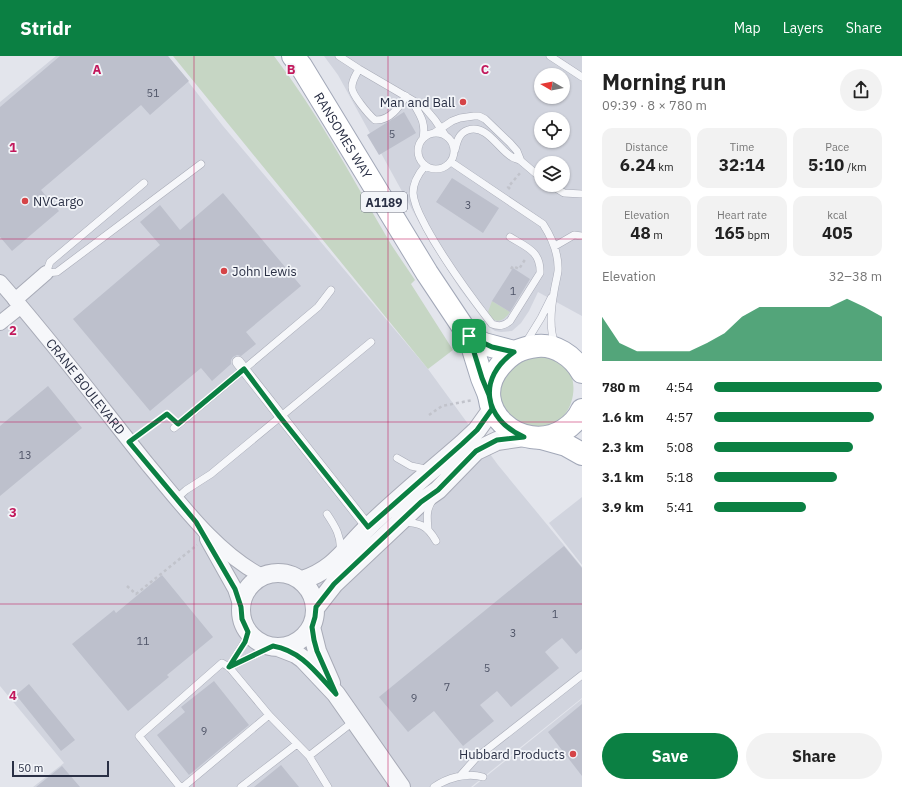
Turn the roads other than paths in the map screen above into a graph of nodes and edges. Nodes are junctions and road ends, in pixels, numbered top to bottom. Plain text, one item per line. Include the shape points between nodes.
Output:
1 (293, 56) edge
2 (340, 56) edge
3 (550, 56) edge
4 (359, 69) junction
5 (582, 77) edge
6 (406, 96) junction
7 (412, 101) junction
8 (440, 132) junction
9 (423, 138) junction
10 (454, 153) junction
11 (521, 160) junction
12 (451, 162) junction
13 (201, 164) dead end
14 (425, 166) junction
15 (534, 172) edge
16 (144, 183) dead end
17 (562, 192) edge
18 (582, 194) edge
19 (582, 236) edge
20 (510, 238) dead end
21 (555, 246) junction
22 (46, 273) junction
23 (0, 282) edge
24 (331, 290) dead end
25 (554, 292) junction
26 (18, 303) junction
27 (0, 323) edge
28 (469, 336) junction
29 (371, 342) dead end
30 (519, 350) junction
31 (573, 360) edge
32 (241, 366) junction
33 (486, 401) junction
34 (582, 410) edge
35 (280, 417) junction
36 (176, 426) road end
37 (532, 438) junction
38 (582, 454) edge
39 (396, 458) dead end
40 (431, 471) junction
41 (438, 490) junction
42 (176, 499) junction
43 (328, 514) dead end
44 (196, 522) junction
45 (400, 522) junction
46 (368, 527) junction
47 (428, 529) junction
48 (436, 541) dead end
49 (339, 558) junction
50 (262, 576) junction
51 (302, 580) junction
52 (241, 607) junction
53 (316, 607) junction
54 (312, 627) junction
55 (248, 632) junction
56 (276, 647) junction
57 (229, 667) junction
58 (582, 675) edge
59 (336, 694) junction
60 (269, 715) junction
61 (354, 721) junction
62 (296, 744) junction
63 (308, 756) junction
64 (460, 776) junction
65 (483, 777) dead end
66 (182, 787) edge
67 (242, 787) edge
68 (328, 787) edge
69 (401, 787) edge
70 (434, 787) edge

1 - 28 main road, RANSOMES WAY / A1189
2 - 4 lane
3 - 5 lane
4 - 6 lane
4 - 6 lane via 352,83 352,91 375,120 381,120 396,111
6 - 7 lane
7 - 8 lane via 426,110
7 - 9 lane via 425,126
8 - 9 lane
8 - 10 lane via 452,143
8 - 11 lane via 452,121 466,116 479,116 518,151
9 - 14 lane via 418,156
10 - 11 lane via 459,137 465,131 475,129 488,135 512,157
10 - 12 lane
11 - 15 lane
12 - 14 lane via 436,169
12 - 21 lane via 543,224
13 - 22 lane via 57,272
14 - 20 lane via 418,175 413,192 417,209 436,245 470,296 496,326 510,321 540,273 537,256 531,249
16 - 22 lane via 50,262
17 - 18 lane
19 - 21 lane via 574,235
21 - 25 lane via 558,270
22 - 26 street
23 - 26 street, CRANE BOULEVARD
24 - 32 lane via 318,307
25 - 30 lane via 541,318
25 - 31 lane via 552,334
26 - 27 street
26 - 42 street, CRANE BOULEVARD
28 - 30 main road via 492,347
28 - 33 main road, RANSOMES WAY / A1189
29 - 35 lane
30 - 31 main road via 539,346
30 - 33 main road via 507,357 496,370
32 - 35 street
32 - 36 lane
33 - 37 main road, RANSOMES WAY via 501,422 514,432
33 - 40 street via 477,430
34 - 37 main road via 571,426 557,435
35 - 42 lane via 211,474
35 - 46 street
37 - 38 main road via 566,445
37 - 41 street via 497,440 476,451
39 - 40 lane via 411,466
40 - 46 street
41 - 45 street
41 - 47 lane via 428,507
42 - 44 street, CRANE BOULEVARD
43 - 49 lane via 340,537
44 - 50 street, CRANE BOULEVARD via 228,554
44 - 52 street, CRANE BOULEVARD via 235,589
45 - 47 lane
45 - 53 street via 334,584
46 - 49 street
47 - 48 lane
49 - 51 street via 323,571
50 - 51 street via 282,572
50 - 52 street via 251,584 244,594
51 - 53 street via 314,597
52 - 55 street via 242,619
53 - 54 street
54 - 56 street via 298,642
54 - 59 street via 317,651
55 - 56 street via 254,639
55 - 57 lane via 245,642
56 - 57 lane
56 - 59 street via 303,659
57 - 60 lane
57 - 66 lane via 222,663 139,736
58 - 64 lane via 476,758
59 - 61 street
60 - 62 lane
60 - 66 lane
61 - 63 lane
61 - 69 street
62 - 63 lane
62 - 67 lane
63 - 68 lane
64 - 65 lane via 475,774
64 - 70 lane

